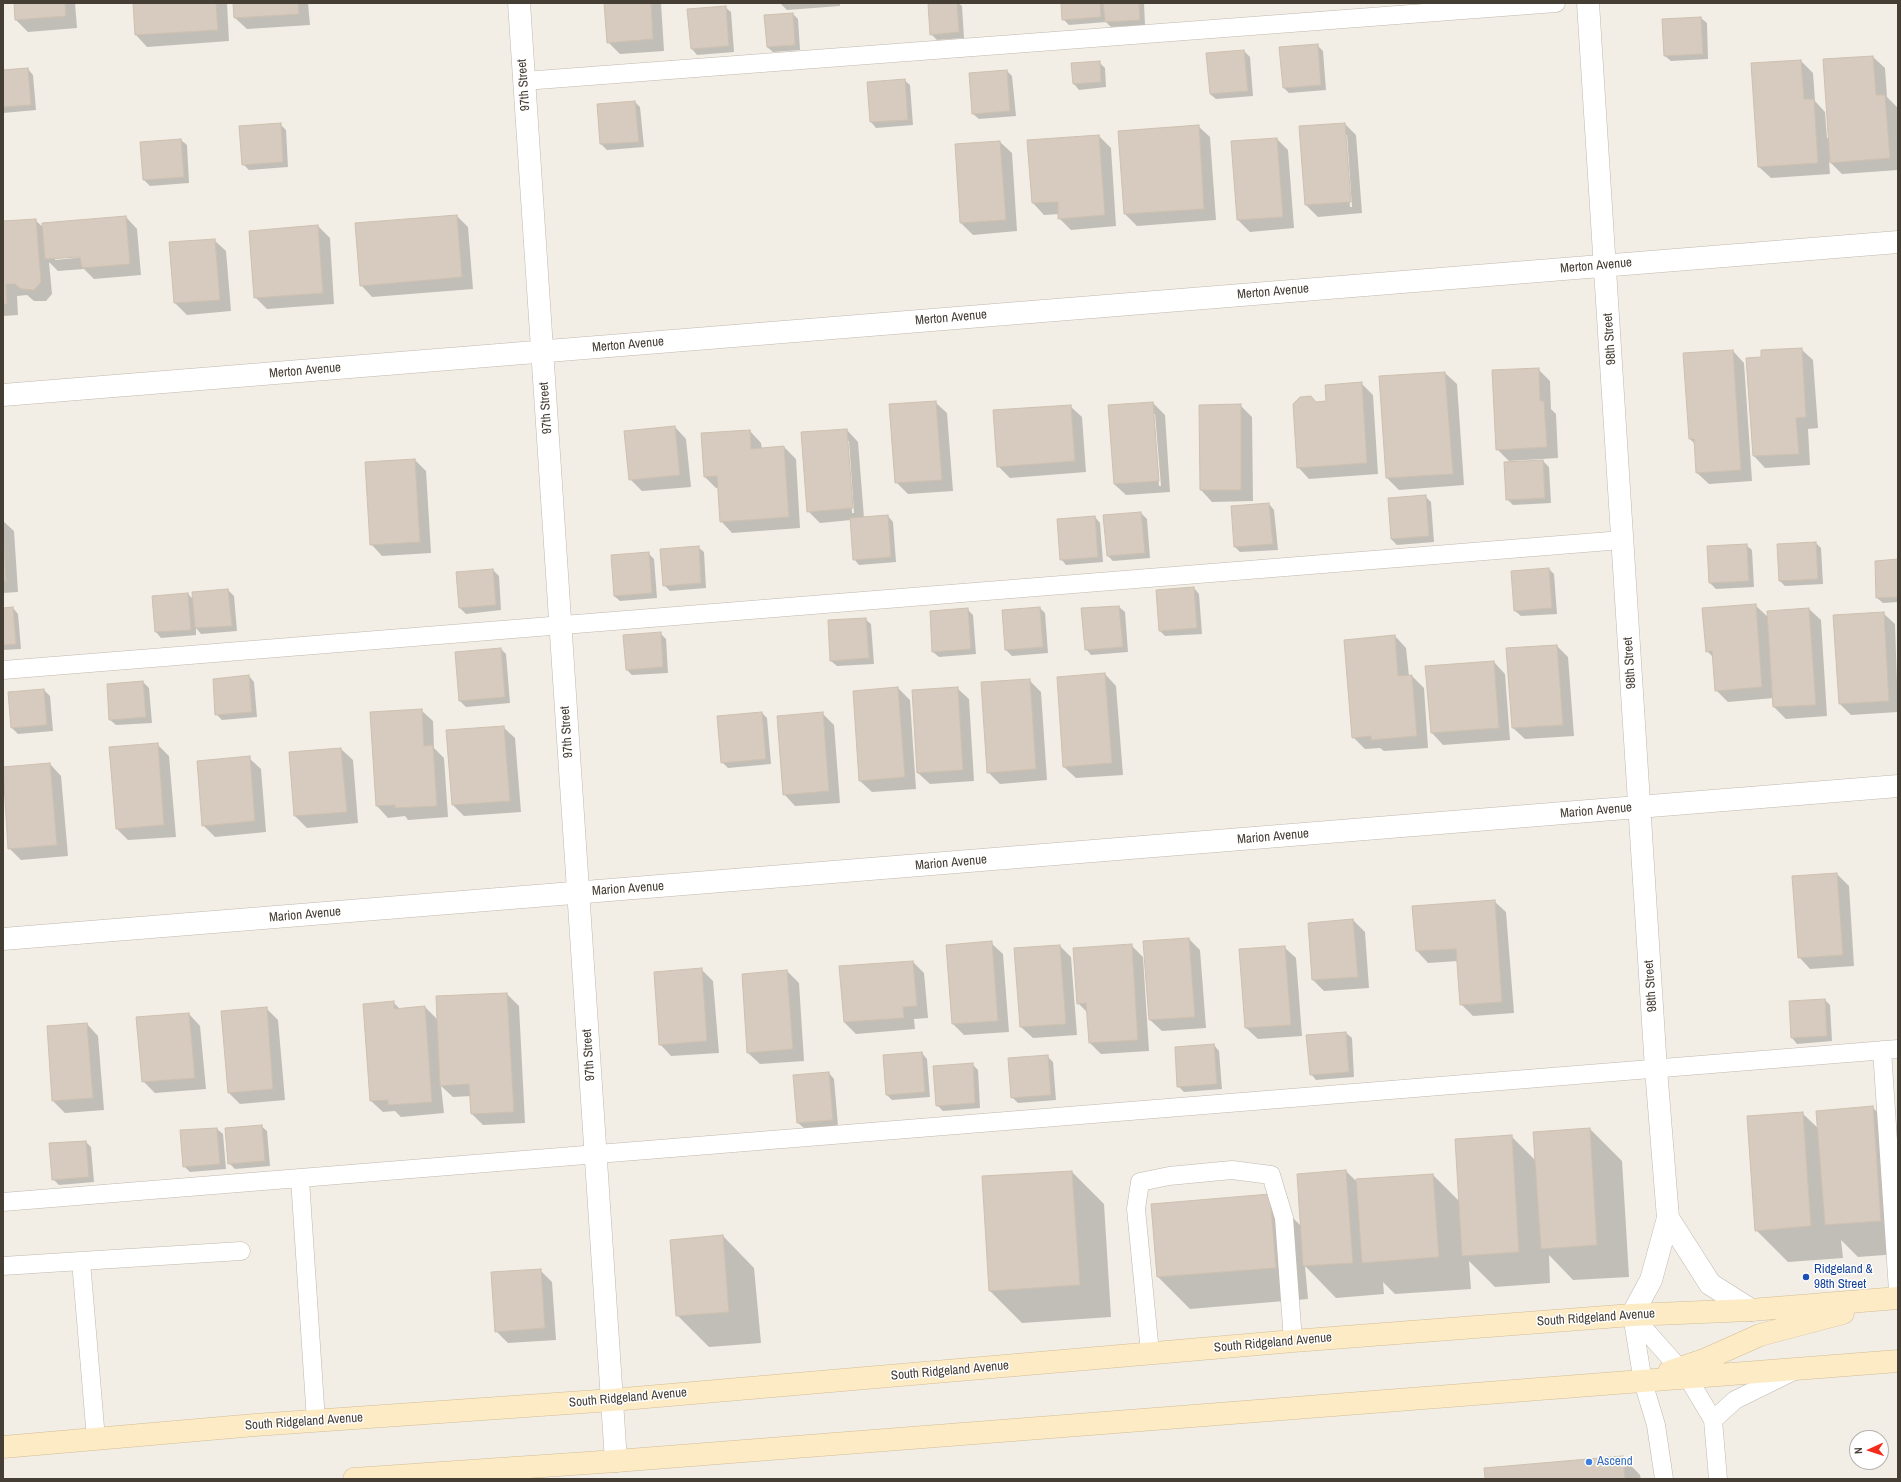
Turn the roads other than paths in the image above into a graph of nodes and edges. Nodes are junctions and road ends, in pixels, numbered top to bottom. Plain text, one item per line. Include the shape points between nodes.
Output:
1 (519, 3) edge
2 (1556, 3) edge
3 (1588, 3) edge
4 (524, 81) junction
5 (1898, 242) edge
6 (1605, 266) junction
7 (542, 352) junction
8 (3, 395) edge
9 (1622, 540) junction
10 (560, 625) junction
11 (3, 670) edge
12 (1898, 786) edge
13 (1640, 807) junction
14 (578, 893) junction
15 (3, 939) edge
16 (1890, 1050) edge
17 (1656, 1069) junction
18 (595, 1155) junction
19 (300, 1179) junction
20 (3, 1202) edge
21 (1668, 1218) junction
22 (241, 1251) dead end
23 (81, 1261) junction
24 (3, 1266) edge
25 (1898, 1291) edge
26 (1898, 1298) edge
27 (1751, 1310) junction
28 (1632, 1315) junction
29 (1293, 1341) junction
30 (1150, 1353) junction
31 (1898, 1361) edge
32 (1799, 1369) junction
33 (1684, 1373) junction
34 (1643, 1382) junction
35 (612, 1400) junction
36 (1713, 1420) junction
37 (316, 1421) junction
38 (96, 1439) junction
39 (3, 1447) edge
40 (616, 1460) junction
41 (354, 1479) edge
42 (1664, 1479) edge
43 (1718, 1479) edge

1 - 4 street, 97th Street
2 - 4 lane
3 - 6 street, 98th Street
4 - 7 street, 97th Street
5 - 6 street, Merton Avenue
6 - 7 street, Merton Avenue
6 - 9 street, 98th Street
7 - 8 street, Merton Avenue
7 - 10 street, 97th Street
9 - 10 lane
9 - 13 street, 98th Street
10 - 11 lane
10 - 14 street, 97th Street
12 - 13 street, Marion Avenue
13 - 14 street, Marion Avenue
13 - 17 street, 98th Street
14 - 15 street, Marion Avenue
14 - 18 street, 97th Street
16 - 17 lane
16 - 25 lane
17 - 18 lane
17 - 21 street, 98th Street
18 - 19 lane
18 - 35 street, 97th Street
19 - 20 lane
19 - 37 lane
21 - 27 street via 1710,1284
21 - 28 street, 98th Street via 1651,1280
22 - 23 lane
23 - 24 lane
23 - 38 lane
26 - 27 main road, South Ridgeland Avenue
26 - 33 main road via 1760,1335 1704,1360
27 - 28 main road, South Ridgeland Avenue
28 - 29 main road, South Ridgeland Avenue
28 - 33 lane
28 - 34 lane
29 - 30 main road, South Ridgeland Avenue
29 - 30 lane via 1284,1218 1271,1174 1232,1170 1169,1176 1140,1182 1136,1209
30 - 35 main road, South Ridgeland Avenue
31 - 32 main road
32 - 33 main road
32 - 36 lane via 1735,1400
33 - 34 main road
33 - 36 lane
34 - 40 main road
34 - 42 lane via 1656,1425
35 - 37 main road, South Ridgeland Avenue
35 - 40 street, 97th Street
36 - 43 lane
37 - 38 main road, South Ridgeland Avenue
38 - 39 main road, South Ridgeland Avenue
40 - 41 main road

